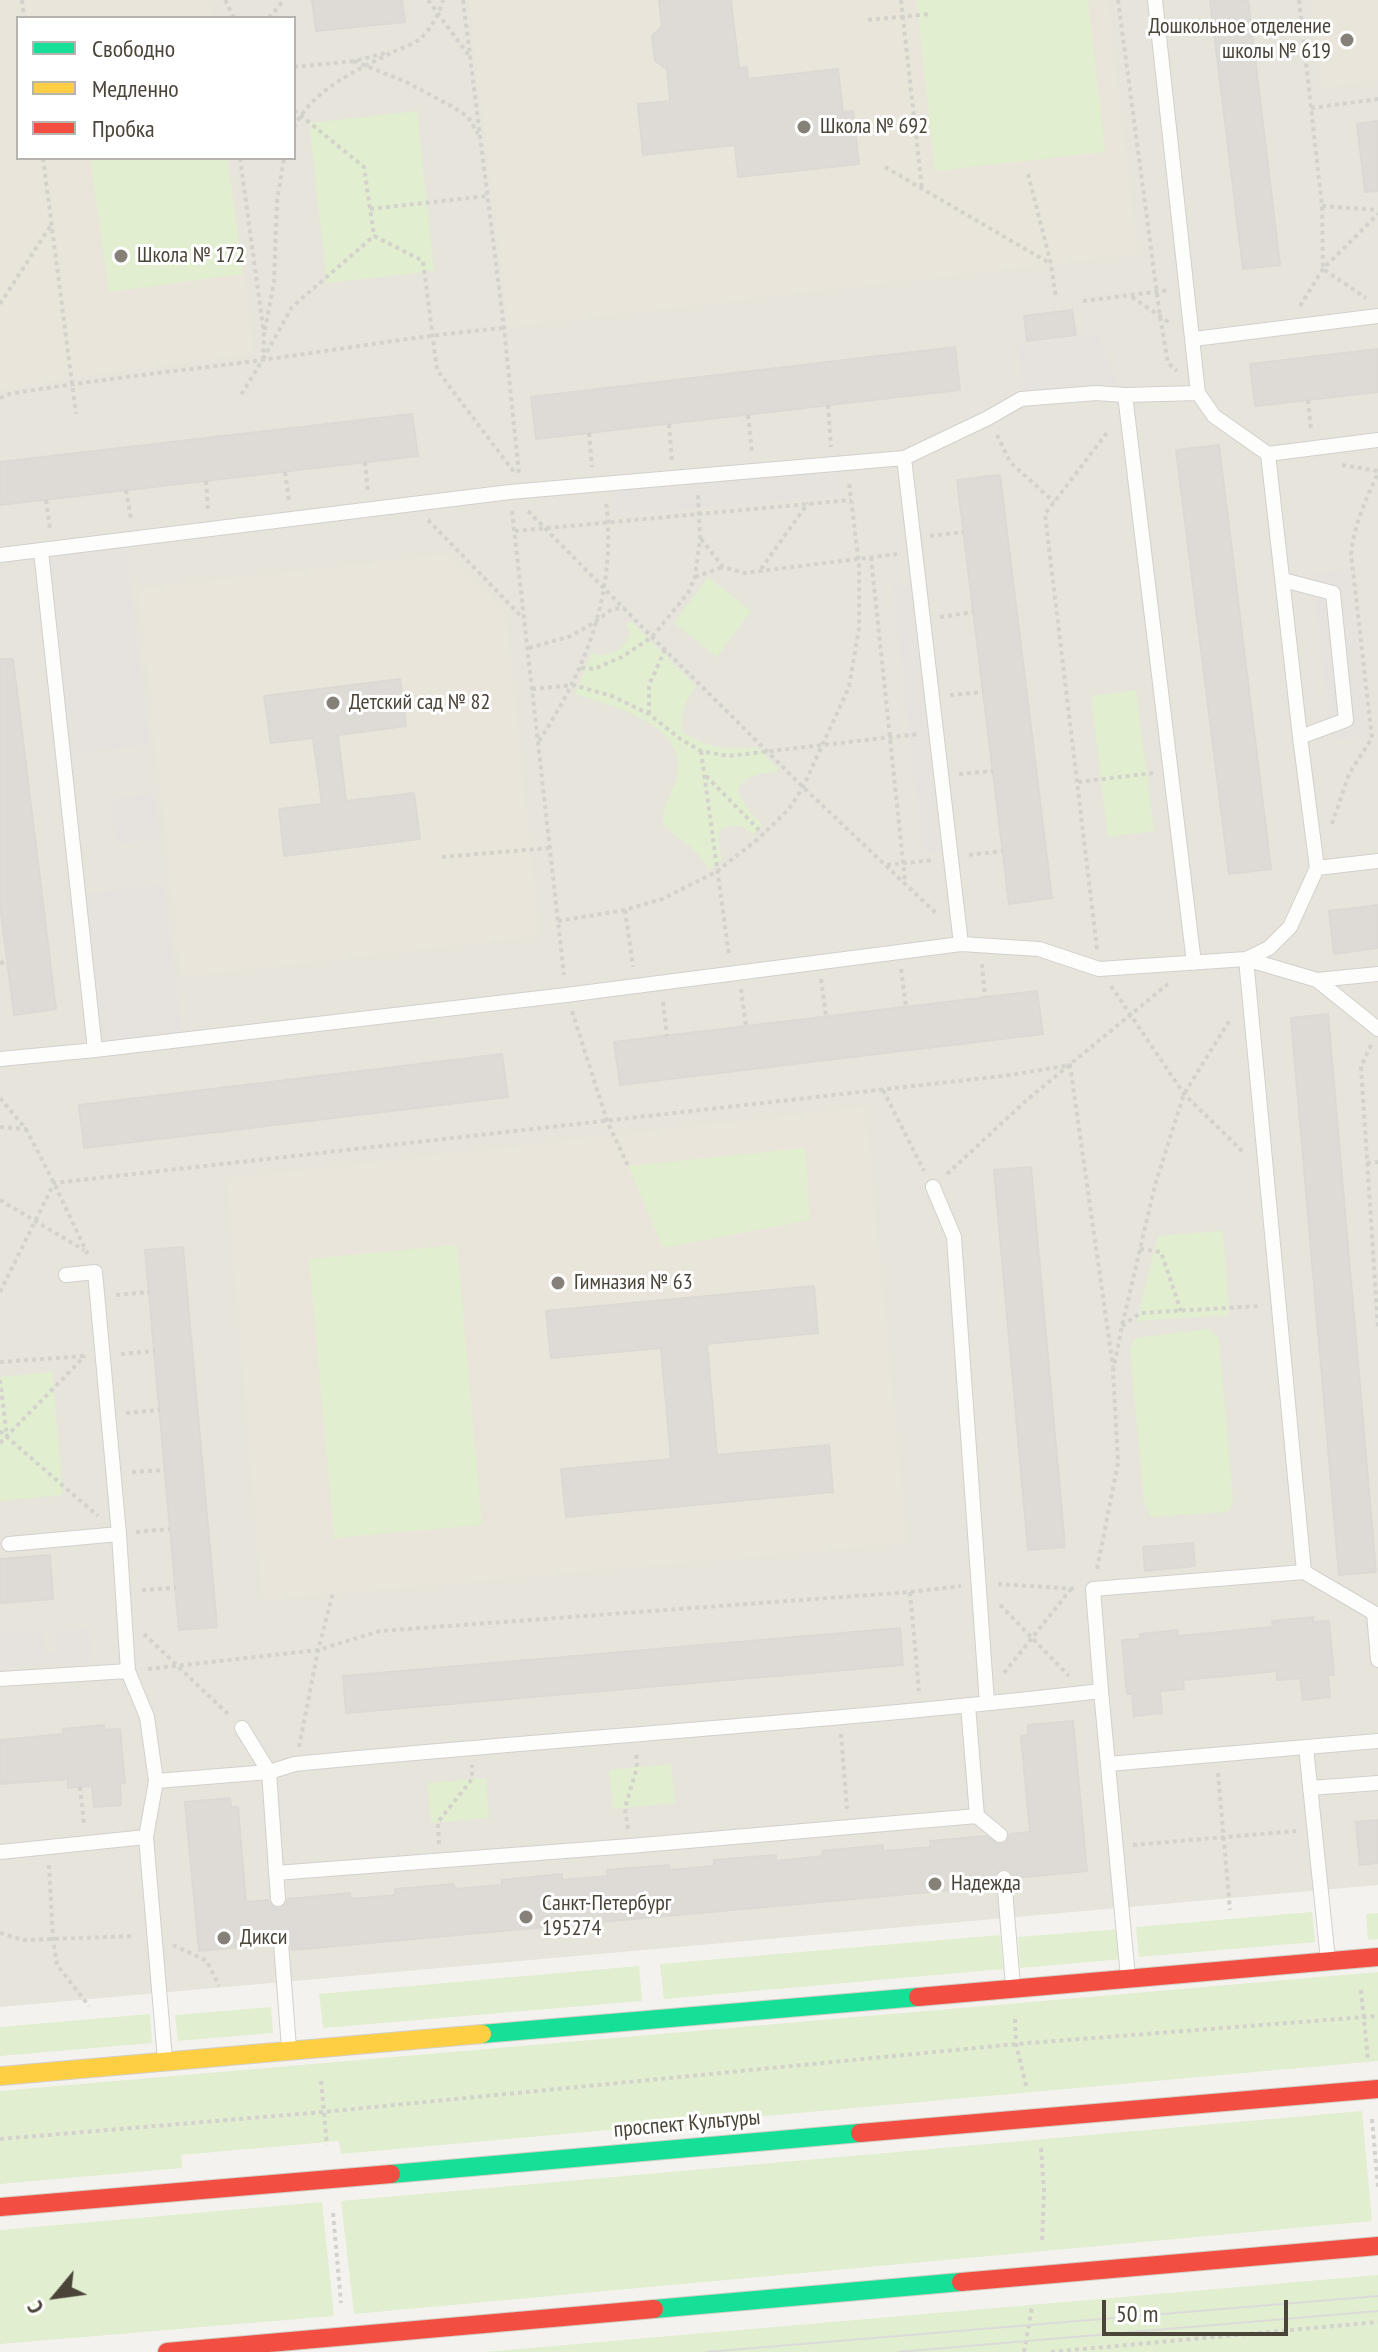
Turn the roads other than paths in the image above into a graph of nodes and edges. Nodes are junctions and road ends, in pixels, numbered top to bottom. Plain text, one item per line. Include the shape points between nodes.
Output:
1 (1155, 0) edge
2 (1378, 316) edge
3 (1194, 339) junction
4 (1198, 393) junction
5 (1126, 400) junction
6 (1378, 440) edge
7 (1268, 454) junction
8 (904, 458) junction
9 (47, 550) junction
10 (0, 555) edge
11 (1283, 580) junction
12 (1300, 737) junction
13 (1378, 861) edge
14 (1317, 868) junction
15 (961, 940) junction
16 (1246, 959) junction
17 (1194, 963) junction
18 (1378, 974) edge
19 (1317, 980) junction
20 (1375, 1036) edge
21 (95, 1050) junction
22 (0, 1059) edge
23 (933, 1187) road end
24 (66, 1275) dead end
25 (119, 1534) junction
26 (9, 1544) dead end
27 (1304, 1572) junction
28 (1378, 1660) edge
29 (128, 1671) junction
30 (0, 1679) edge
31 (1094, 1692) junction
32 (987, 1703) junction
33 (968, 1705) junction
34 (242, 1728) road end
35 (1378, 1741) edge
36 (1306, 1747) junction
37 (1108, 1764) junction
38 (269, 1772) junction
39 (156, 1781) junction
40 (1378, 1783) edge
41 (1310, 1788) junction
42 (977, 1816) junction
43 (1000, 1835) dead end
44 (146, 1837) junction
45 (0, 1852) edge
46 (276, 1873) junction
47 (1004, 1878) dead end
48 (278, 1899) dead end
49 (281, 1943) dead end
50 (1378, 1957) edge
51 (1328, 1961) junction
52 (1128, 1977) junction
53 (1013, 1988) junction
54 (289, 2053) junction
55 (166, 2062) junction
56 (0, 2076) edge
57 (1378, 2089) edge
58 (0, 2207) edge
59 (1378, 2246) edge
60 (167, 2352) edge

1 - 3 lane
2 - 3 lane
3 - 4 lane
4 - 5 lane
4 - 7 lane via 1214,416
5 - 8 lane via 1096,393 1021,399
5 - 17 lane
6 - 7 lane
7 - 11 lane
8 - 9 lane via 510,492
8 - 15 lane
9 - 10 lane
9 - 21 lane
11 - 12 lane
11 - 12 lane via 1333,593 1346,720
12 - 14 lane
13 - 14 lane
14 - 16 lane via 1290,927 1269,948
15 - 17 lane via 1039,949 1099,969
15 - 21 lane via 661,983
16 - 17 lane
16 - 19 lane
16 - 27 lane
18 - 19 lane
19 - 20 lane
21 - 22 lane
23 - 32 lane via 954,1237
24 - 25 lane via 95,1272
25 - 26 lane
25 - 29 lane
27 - 28 lane via 1374,1613
27 - 31 lane via 1093,1589
29 - 30 lane
29 - 39 lane via 147,1717
31 - 32 lane
31 - 37 lane
32 - 33 lane
33 - 38 lane via 295,1764
33 - 42 lane
34 - 38 lane
35 - 36 lane
36 - 37 lane
36 - 41 lane
37 - 52 lane
38 - 39 lane
38 - 46 lane
39 - 44 lane
40 - 41 lane
41 - 51 lane
42 - 43 lane
42 - 46 lane
44 - 45 lane
44 - 55 lane
46 - 48 lane
47 - 53 lane
49 - 54 lane
50 - 51 main road
51 - 52 main road
52 - 53 main road
53 - 54 main road
54 - 55 main road
55 - 56 main road
57 - 58 main road, проспект Культуры
59 - 60 main road

